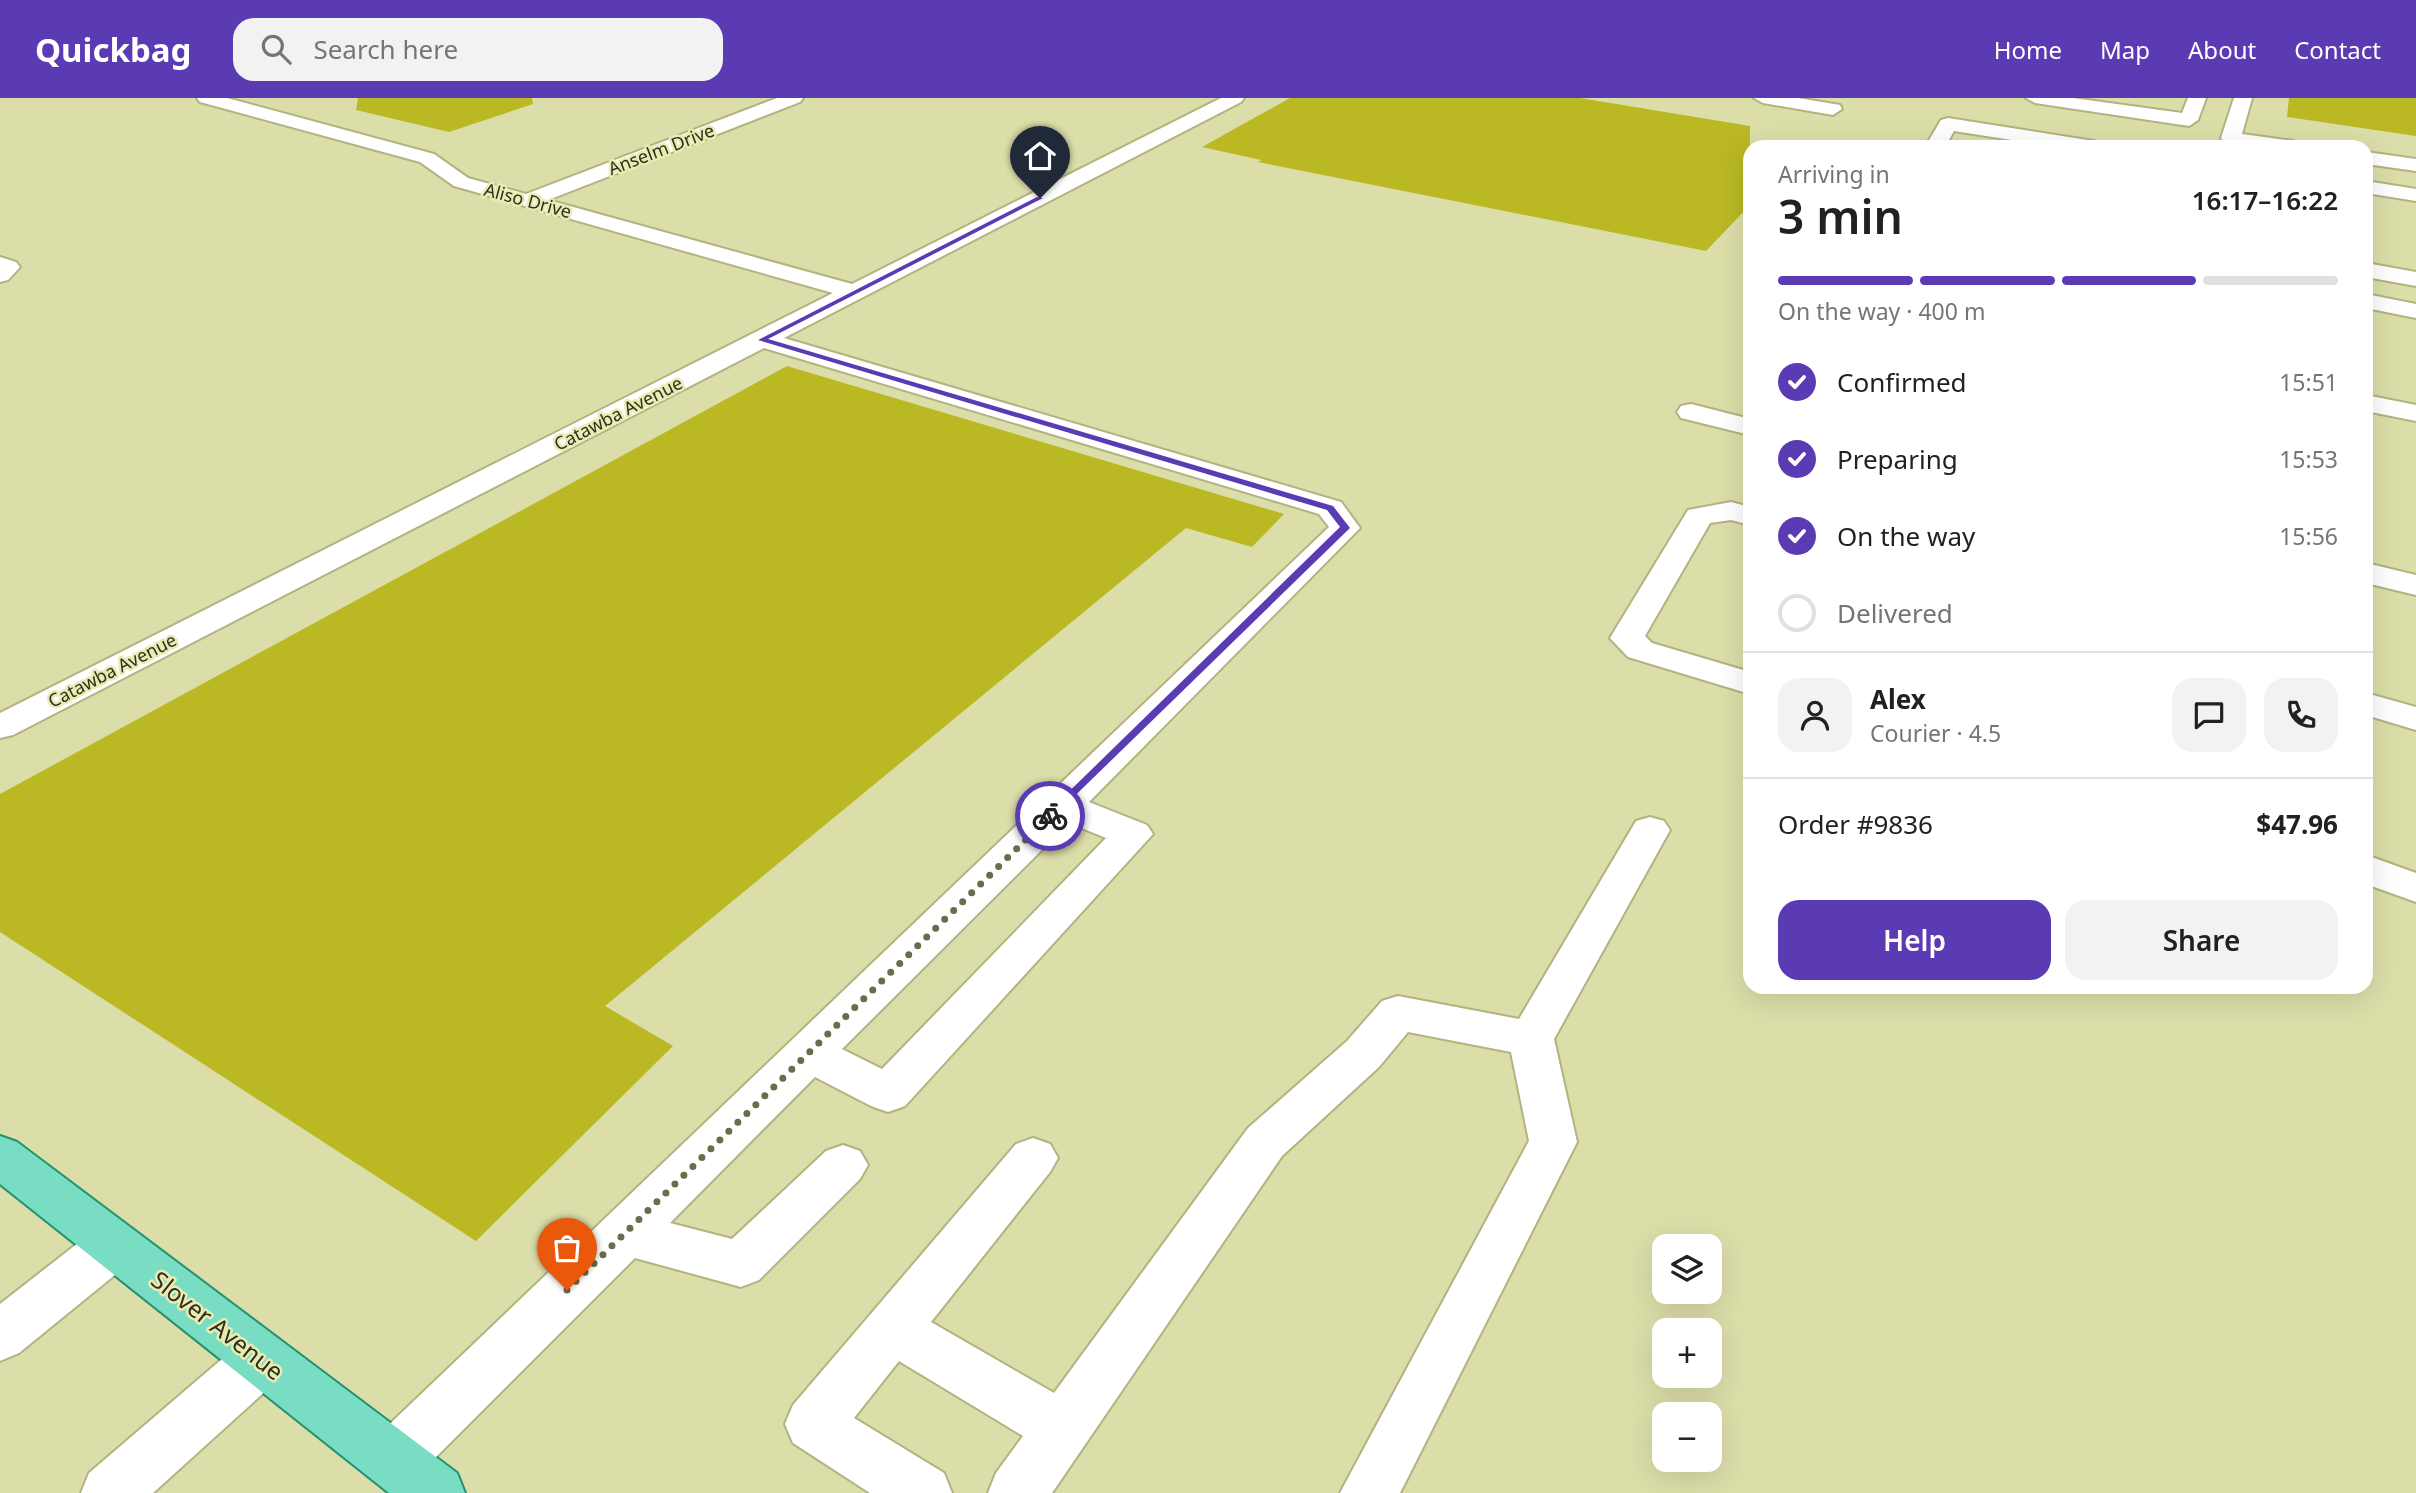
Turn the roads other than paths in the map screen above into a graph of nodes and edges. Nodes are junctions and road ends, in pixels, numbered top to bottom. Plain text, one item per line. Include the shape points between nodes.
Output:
1 (206, 98) edge
2 (794, 98) edge
3 (1235, 98) edge
4 (1763, 98) edge
5 (2035, 98) edge
6 (2197, 98) edge
7 (2243, 98) edge
8 (1833, 109) dead end
9 (1939, 140) edge
10 (2050, 140) edge
11 (2245, 140) edge
12 (2373, 159) edge
13 (2416, 165) edge
14 (2373, 188) edge
15 (2416, 195) edge
16 (528, 200) junction
17 (0, 264) edge
18 (2373, 271) edge
19 (0, 275) edge
20 (2416, 279) edge
21 (856, 292) junction
22 (2373, 303) edge
23 (2416, 311) edge
24 (762, 340) junction
25 (2373, 404) edge
26 (1691, 412) dead end
27 (2416, 413) edge
28 (1743, 424) edge
29 (1743, 514) edge
30 (2373, 575) edge
31 (2416, 584) edge
32 (1743, 681) edge
33 (2373, 706) edge
34 (2416, 719) edge
35 (0, 727) edge
36 (1062, 805) junction
37 (1650, 830) dead end
38 (2373, 872) edge
39 (2416, 888) edge
40 (1531, 1039) junction
41 (808, 1053) junction
42 (0, 1156) edge
43 (1033, 1158) dead end
44 (843, 1165) dead end
45 (625, 1233) junction
46 (114, 1245) junction
47 (893, 1328) junction
48 (0, 1336) edge
49 (262, 1359) junction
50 (1062, 1429) junction
51 (393, 1460) junction
52 (110, 1493) edge
53 (436, 1493) edge
54 (923, 1493) edge
55 (1017, 1493) edge
56 (1369, 1493) edge

1 - 16 street, Aliso Drive via 427,158 461,182
2 - 16 street, Anselm Drive
3 - 21 street, Catawba Avenue
4 - 8 street
5 - 6 street via 2189,120
7 - 11 street via 2231,138
9 - 10 street via 1948,124
12 - 13 street
14 - 15 street
16 - 21 street, Aliso Drive
17 - 19 street via 8,267
18 - 20 street
21 - 24 street, Catawba Avenue
22 - 23 street
24 - 35 street, Catawba Avenue
24 - 36 street via 1330,508 1345,528
25 - 27 street
26 - 28 street
29 - 32 street via 1731,511 1699,516 1627,638 1640,650
30 - 31 street
33 - 34 street
36 - 41 street
36 - 41 street via 1133,834 888,1093
37 - 40 street
38 - 39 street
40 - 50 street via 1398,1013 1363,1054 1265,1142
40 - 56 street via 1553,1142
41 - 45 street
42 - 46 main road, Slover Avenue
43 - 47 street
44 - 45 street via 741,1264
45 - 51 street
46 - 48 street
46 - 49 main road, Slover Avenue
47 - 50 street
47 - 54 street via 814,1424
49 - 51 main road, Slover Avenue
49 - 52 street
50 - 55 street
51 - 53 main road, Slover Avenue

